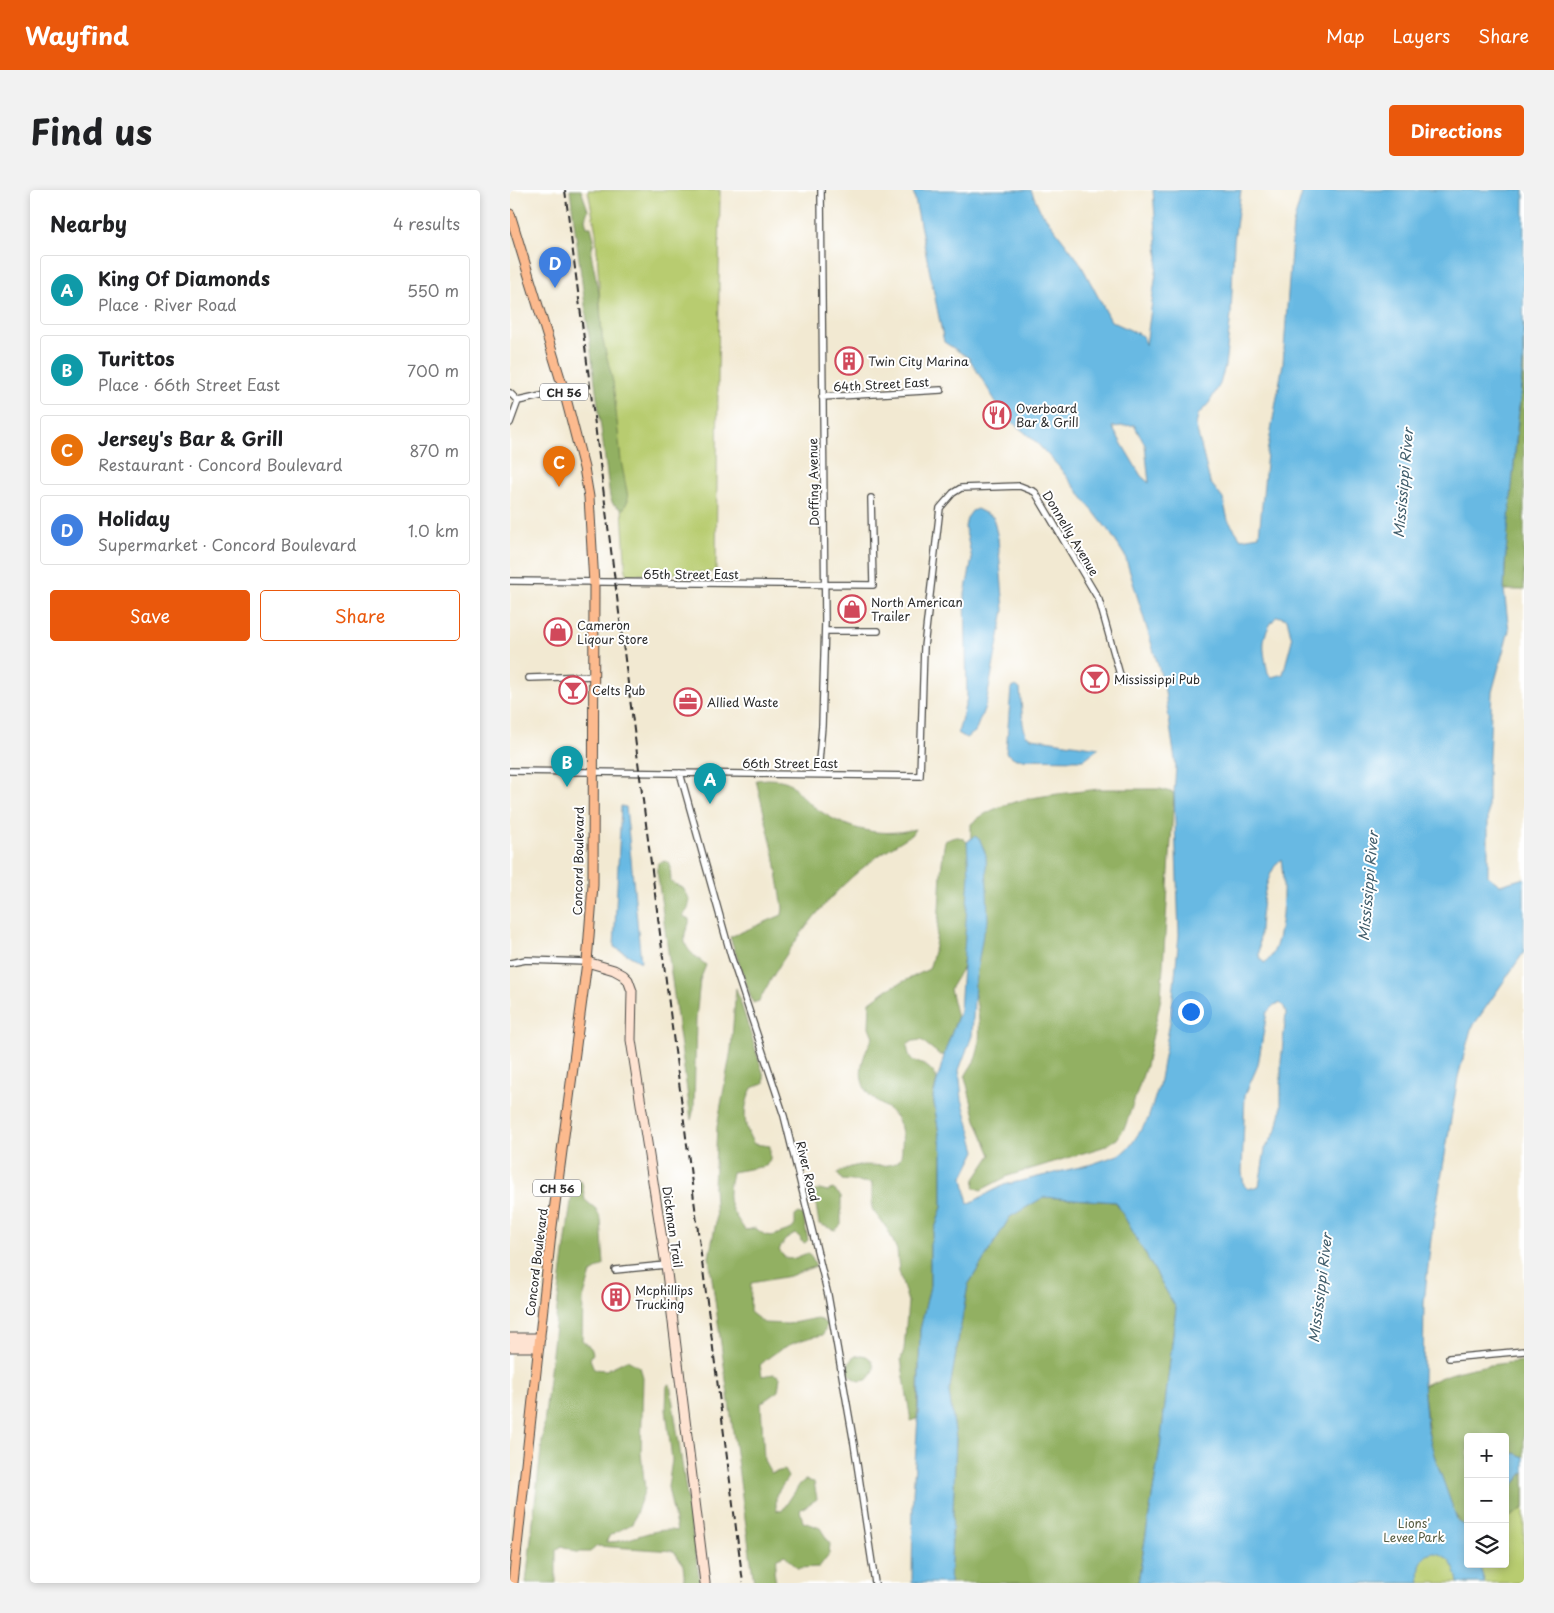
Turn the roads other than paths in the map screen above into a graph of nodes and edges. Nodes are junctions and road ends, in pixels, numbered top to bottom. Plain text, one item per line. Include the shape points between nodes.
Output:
1 (821, 190) edge
2 (510, 214) edge
3 (941, 390) dead end
4 (564, 391) junction
5 (510, 393) edge
6 (822, 397) junction
7 (518, 401) junction
8 (510, 423) edge
9 (871, 498) dead end
10 (510, 582) edge
11 (594, 584) junction
12 (824, 585) junction
13 (878, 631) dead end
14 (825, 632) junction
15 (594, 676) junction
16 (529, 678) dead end
17 (1122, 682) dead end
18 (510, 770) edge
19 (592, 771) junction
20 (818, 773) junction
21 (680, 774) junction
22 (920, 776) joint
23 (587, 962) junction
24 (510, 963) edge
25 (666, 1265) junction
26 (615, 1270) dead end
27 (510, 1338) edge
28 (540, 1338) junction
29 (510, 1347) edge
30 (539, 1347) junction
31 (1524, 1351) edge
32 (1449, 1358) dead end
33 (513, 1583) edge
34 (706, 1583) edge
35 (875, 1583) edge

1 - 6 street, Doffing Avenue
2 - 4 main road, Concord Boulevard / CH 56
3 - 6 street, 64th Street East
4 - 7 street
4 - 11 main road, Concord Boulevard / CH 56 via 589,496
5 - 7 street
6 - 12 street, Doffing Avenue
7 - 8 street
9 - 12 street, 65th Street East via 873,585
10 - 11 street, 65th Street East
11 - 12 street, 65th Street East
11 - 15 main road, Concord Boulevard / CH 56
12 - 14 street, Doffing Avenue
13 - 14 street
14 - 20 street, Doffing Avenue
15 - 16 street
15 - 19 main road, Concord Boulevard / CH 56
17 - 22 street, Donnelly Avenue via 1099,600 1035,492 1020,486 961,488 940,508 924,646
18 - 19 street, 66th Street East
19 - 21 street, 66th Street East
19 - 23 main road, Concord Boulevard / CH 56 via 593,884
20 - 21 street, 66th Street East
20 - 22 street, 66th Street East
21 - 35 street, River Road via 731,956 784,1116 825,1280
23 - 24 street via 526,960
23 - 25 street, Dickman Trail via 614,970 623,975 630,985 631,1040
23 - 28 main road, Concord Boulevard / CH 56
25 - 26 street
25 - 34 street, Dickman Trail
27 - 28 street
28 - 30 main road, CH 56
29 - 30 street
30 - 33 main road, CH 56
31 - 32 street

